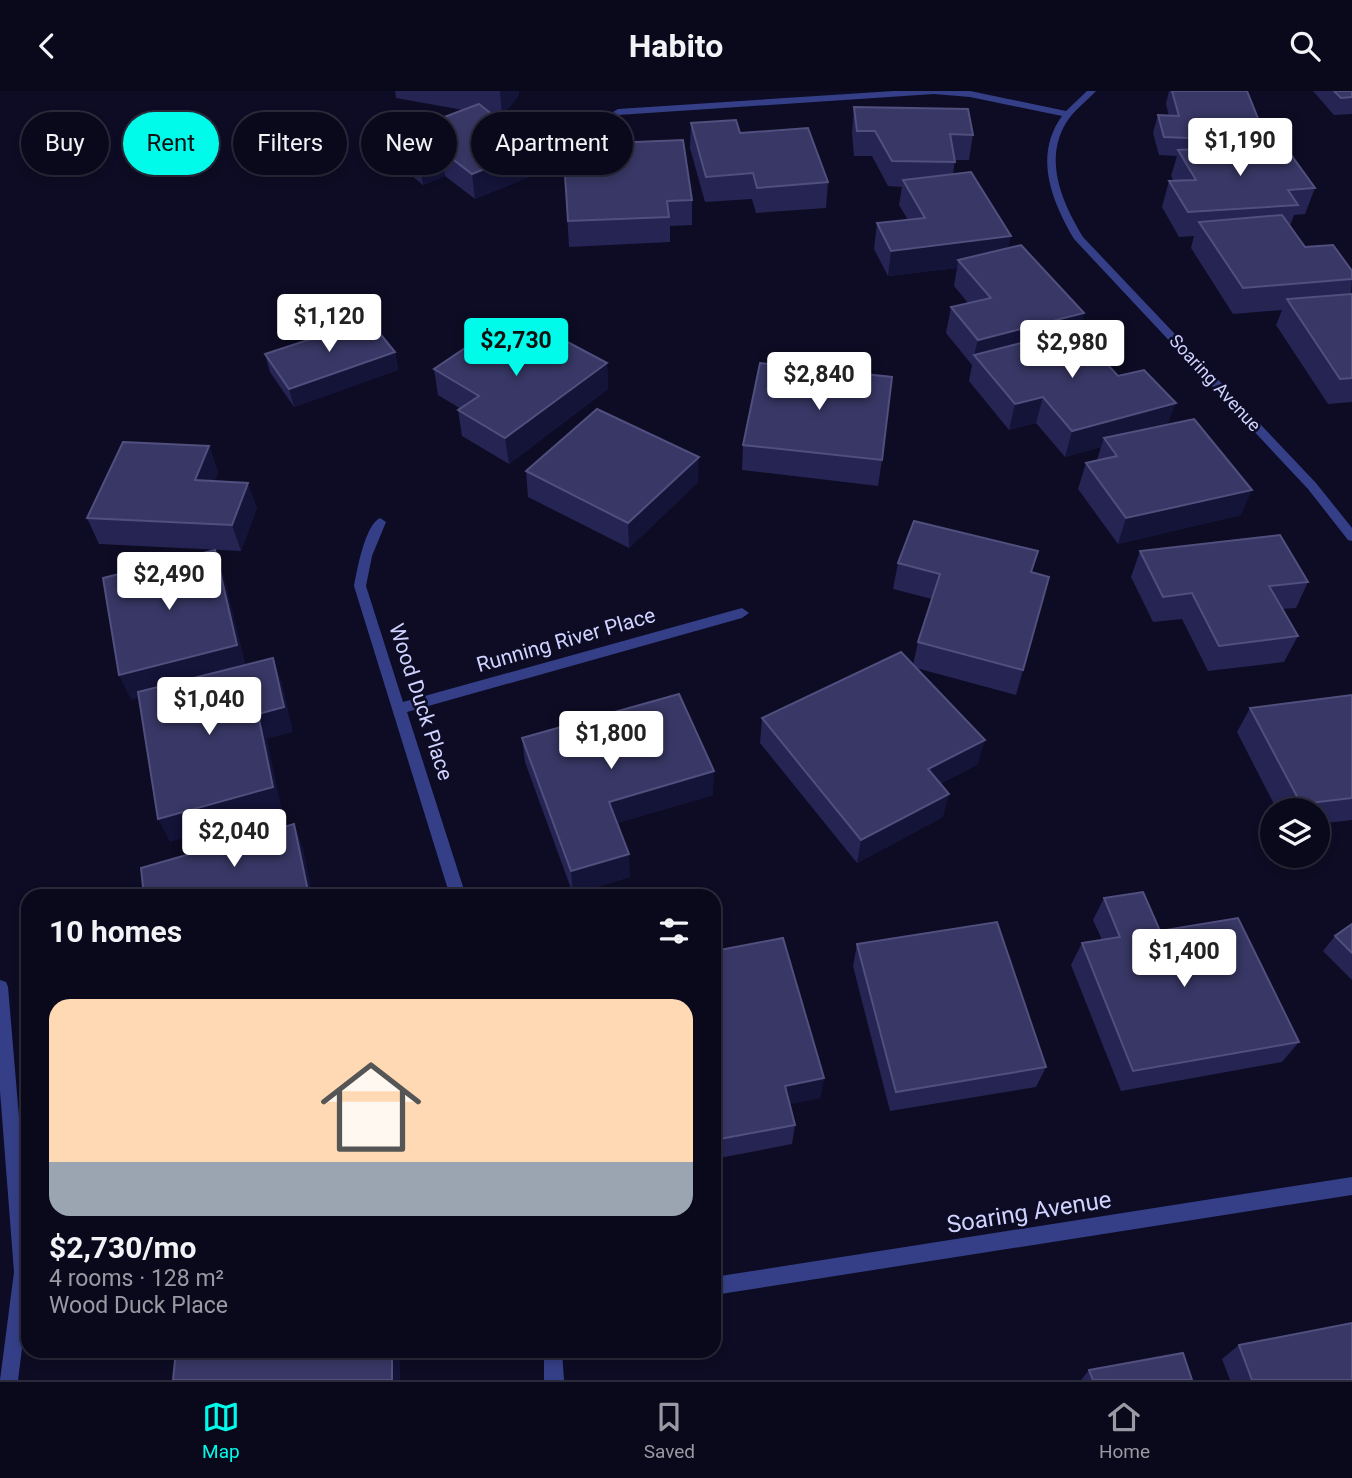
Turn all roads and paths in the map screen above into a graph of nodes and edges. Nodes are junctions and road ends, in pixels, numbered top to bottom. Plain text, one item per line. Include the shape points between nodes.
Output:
1 (1092, 91) edge
2 (618, 112) dead end
3 (1065, 114) junction
4 (380, 522) dead end
5 (1352, 537) edge
6 (743, 613) dead end
7 (400, 708) junction
8 (456, 889) edge
9 (0, 987) edge
10 (1352, 1185) edge
11 (21, 1247) edge
12 (721, 1285) edge
13 (21, 1286) edge
14 (553, 1358) edge
15 (8, 1380) edge
16 (554, 1380) edge

1 - 3 street
2 - 3 street via 934,91
3 - 5 street, Soaring Avenue via 1054,136 1049,163 1063,215 1079,239 1312,486
4 - 7 street, Wood Duck Place via 360,586
6 - 7 street, Running River Place
7 - 8 street, Wood Duck Place
9 - 11 street
10 - 12 street, Soaring Avenue
13 - 15 street
14 - 16 street

